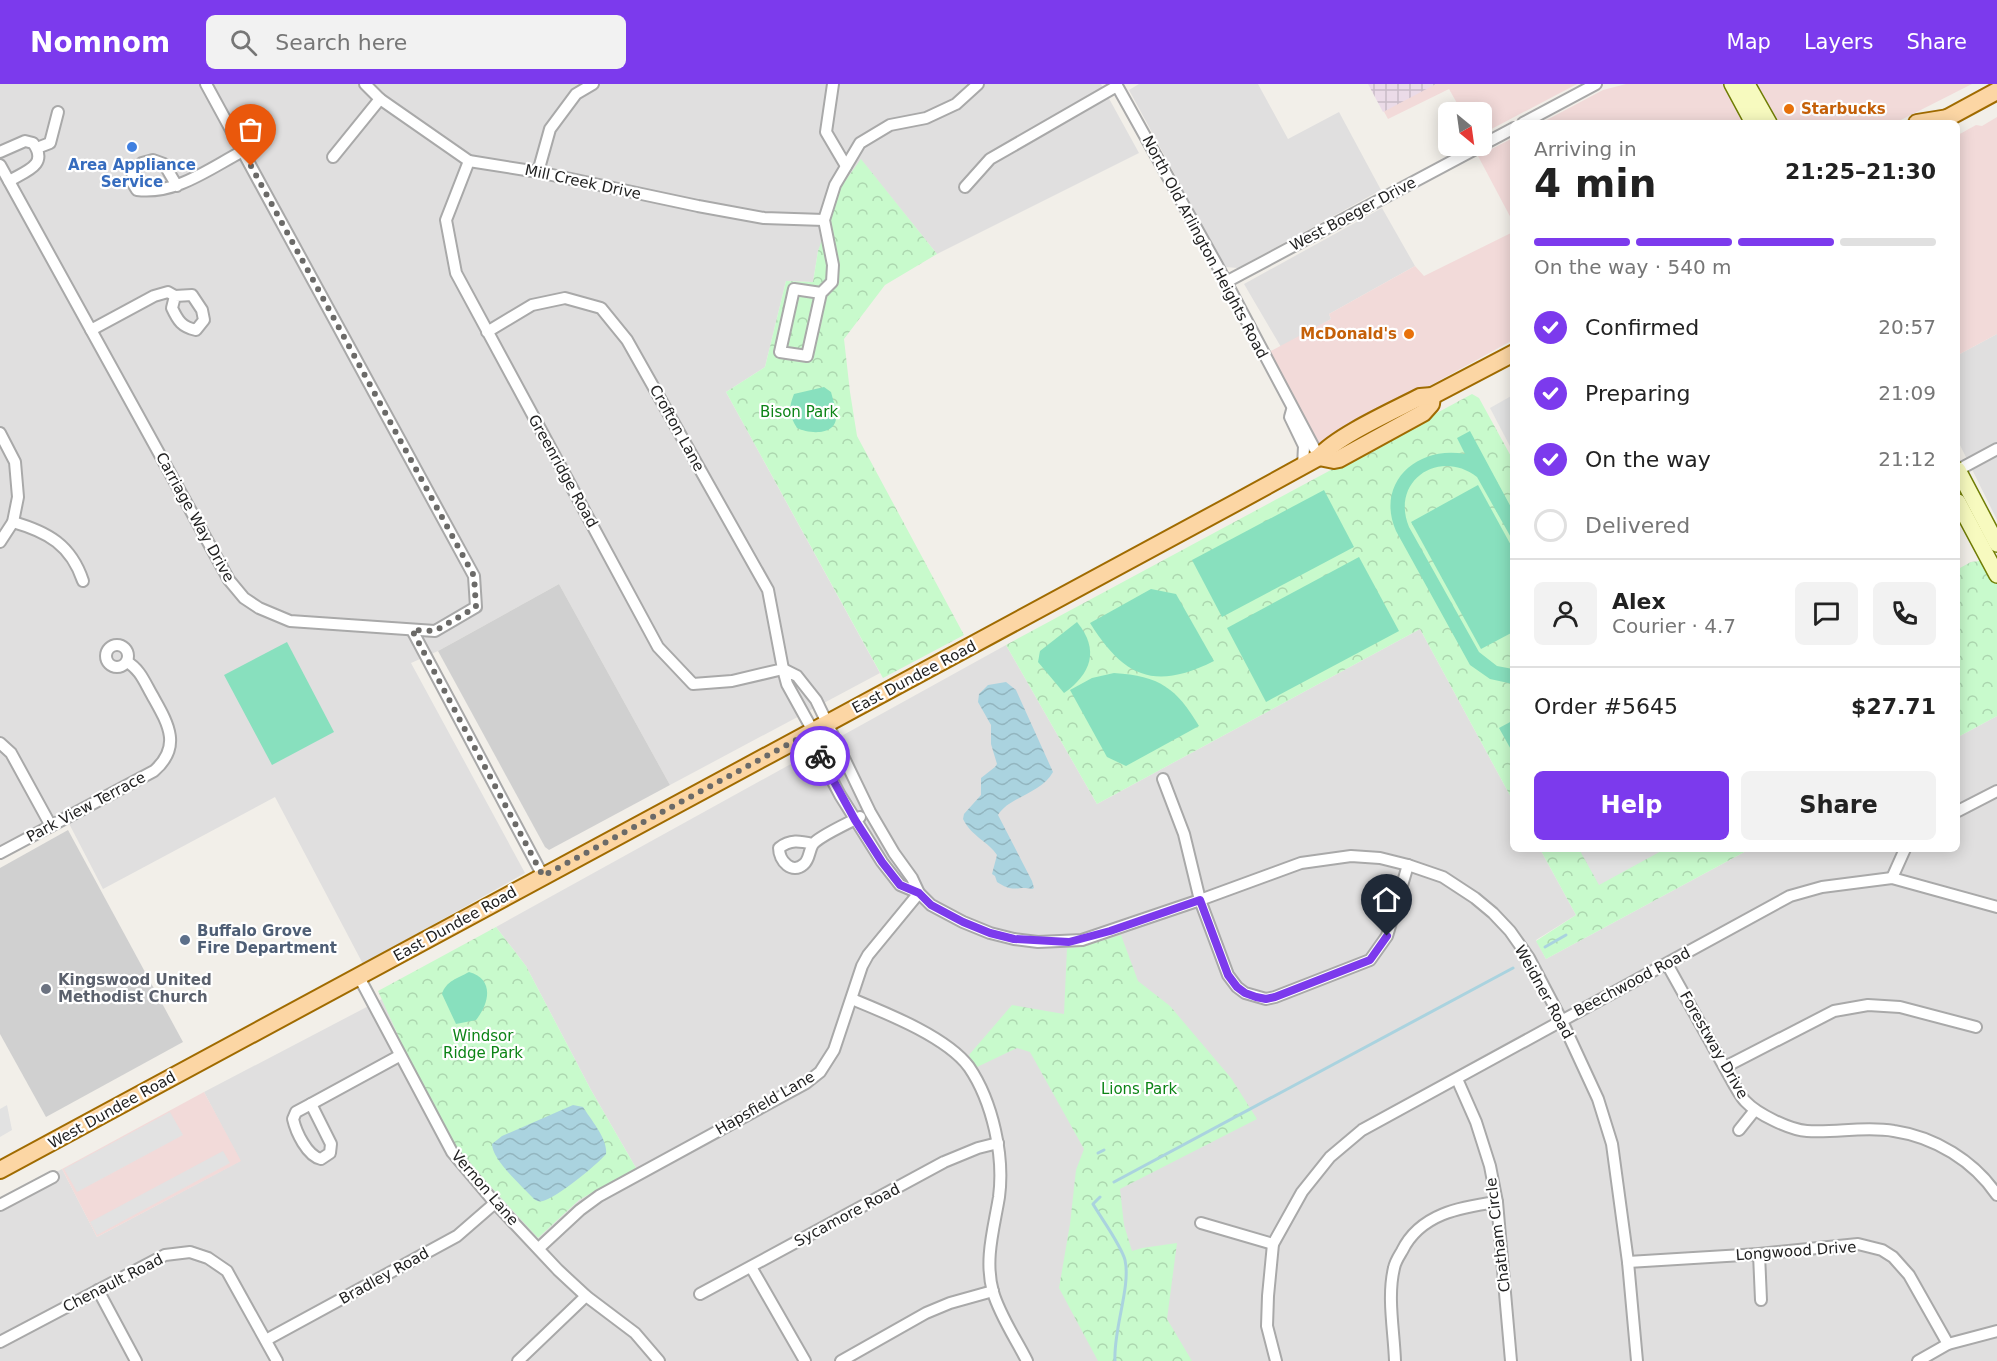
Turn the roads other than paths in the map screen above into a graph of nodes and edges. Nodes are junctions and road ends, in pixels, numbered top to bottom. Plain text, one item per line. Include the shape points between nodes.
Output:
1 (206, 84) edge
2 (365, 84) edge
3 (593, 84) edge
4 (834, 84) edge
5 (978, 84) edge
6 (1596, 84) edge
7 (1732, 84) edge
8 (1747, 84) edge
9 (1117, 85) edge
10 (1997, 91) edge
11 (380, 99) junction
12 (58, 112) dead end
13 (1529, 120) edge
14 (1752, 120) edge
15 (1767, 120) edge
16 (1943, 120) edge
17 (1510, 130) edge
18 (1492, 139) edge
19 (37, 148) junction
20 (243, 151) junction
21 (0, 152) edge
22 (1461, 156) edge
23 (333, 157) dead end
24 (470, 161) junction
25 (0, 165) edge
26 (846, 166) junction
27 (538, 172) junction
28 (9, 181) junction
29 (177, 186) dead end
30 (965, 187) dead end
31 (824, 220) junction
32 (1226, 282) junction
33 (821, 293) junction
34 (175, 296) dead end
35 (91, 330) junction
36 (487, 332) junction
37 (1510, 355) edge
38 (1292, 410) junction
39 (0, 433) edge
40 (1997, 449) edge
41 (1319, 457) junction
42 (1303, 466) junction
43 (1960, 469) edge
44 (1960, 474) edge
45 (1960, 506) edge
46 (13, 522) junction
47 (0, 542) edge
48 (1997, 544) edge
49 (1997, 575) edge
50 (83, 581) dead end
51 (412, 630) junction
52 (127, 662) dead end
53 (783, 669) junction
54 (820, 727) junction
55 (0, 743) edge
56 (1163, 779) dead end
57 (1997, 791) edge
58 (1960, 810) edge
59 (870, 812) junction
60 (855, 820) junction
61 (51, 826) junction
62 (813, 844) dead end
63 (1904, 852) edge
64 (0, 853) edge
65 (1408, 865) junction
66 (543, 876) junction
67 (1892, 878) junction
68 (919, 893) junction
69 (1200, 900) junction
70 (1997, 906) edge
71 (1667, 964) junction
72 (359, 977) junction
73 (852, 999) junction
74 (1561, 1019) junction
75 (1976, 1027) dead end
76 (224, 1049) joint
77 (399, 1056) junction
78 (1725, 1066) junction
79 (1456, 1079) junction
80 (311, 1104) junction
81 (1755, 1110) junction
82 (1739, 1130) dead end
83 (998, 1143) junction
84 (0, 1170) edge
85 (53, 1177) dead end
86 (1997, 1195) edge
87 (1497, 1202) junction
88 (495, 1203) junction
89 (0, 1205) edge
90 (1201, 1223) dead end
91 (1273, 1244) junction
92 (539, 1248) junction
93 (1759, 1254) junction
94 (1628, 1262) junction
95 (751, 1267) junction
96 (98, 1290) junction
97 (993, 1291) junction
98 (700, 1294) dead end
99 (586, 1296) junction
100 (1761, 1300) dead end
101 (1997, 1331) edge
102 (266, 1340) junction
103 (0, 1342) edge
104 (1948, 1344) junction
105 (136, 1361) edge
106 (277, 1361) edge
107 (519, 1361) edge
108 (659, 1361) edge
109 (805, 1361) edge
110 (841, 1361) edge
111 (1027, 1361) edge
112 (1276, 1361) edge
113 (1395, 1361) edge
114 (1511, 1361) edge
115 (1637, 1361) edge
116 (1918, 1361) edge

1 - 20 street
2 - 11 street, Mill Creek Drive
3 - 27 street via 576,94 550,129
4 - 26 street via 826,132
5 - 26 street via 956,104 926,118 890,125 860,143
6 - 13 street
7 - 14 main road
8 - 15 main road
9 - 30 street via 990,159
9 - 32 street, North Old Arlington Heights Road
10 - 16 main road
11 - 23 street
11 - 24 street, Mill Creek Drive
12 - 19 street via 50,143
17 - 18 street, West Boeger Drive
19 - 21 street via 25,141
19 - 28 street via 39,161
20 - 29 street
20 - 51 street, Carriage Way Drive via 474,576 476,607 435,631
22 - 32 street, West Boeger Drive
24 - 27 street, Mill Creek Drive
24 - 36 street, Greenridge Road via 446,220 456,273
25 - 28 street, Carriage Way Drive
26 - 31 street via 835,185
27 - 31 street, Mill Creek Drive via 764,218
28 - 35 street, Carriage Way Drive
31 - 33 street via 833,265 832,282
32 - 38 street, North Old Arlington Heights Road
33 - 33 street via 807,356 780,352 794,289
34 - 35 street via 168,292 154,296
35 - 51 street, Carriage Way Drive via 229,580 244,598 290,621
36 - 53 street, Greenridge Road via 658,646 693,684 732,681
36 - 53 street, Crofton Lane via 532,305 566,298 601,308 627,340 768,590
37 - 41 main road, East Dundee Road via 1390,413 1331,445
38 - 41 street, North Old Arlington Heights Road
38 - 42 street, North Old Arlington Heights Road via 1290,417 1304,447
39 - 46 street via 15,462 18,497
40 - 43 street
41 - 42 main road, East Dundee Road
42 - 54 main road, East Dundee Road
44 - 48 main road
45 - 49 main road
46 - 47 street
46 - 50 street via 59,542 72,555
51 - 66 street
52 - 61 street, Park View Terrace via 139,672 170,732 163,763
53 - 54 street, Crofton Lane via 787,684
53 - 54 street via 797,676 816,700
54 - 59 street, Weidner Road
54 - 60 street, Weidner Road via 818,752
54 - 66 main road, East Dundee Road
55 - 61 street via 11,753
56 - 69 street via 1184,834
57 - 58 street
59 - 60 street
59 - 68 street, Weidner Road
60 - 62 street
60 - 68 street, Weidner Road via 900,885
61 - 64 street, Park View Terrace
63 - 67 street
65 - 69 street, Weidner Road via 1351,856 1301,863
65 - 69 street via 1387,936 1370,960 1266,999 1245,993 1232,981
65 - 74 street, Weidner Road via 1443,878 1493,913 1529,958
66 - 72 main road, East Dundee Road
67 - 70 street, Beechwood Road
67 - 71 street, Beechwood Road via 1822,887 1790,896
68 - 69 street, Weidner Road via 931,905 963,922 1006,937 1038,942 1069,942 1095,936
68 - 73 street, Hapsfield Lane via 868,955
71 - 74 street, Beechwood Road
71 - 78 street, Forestway Drive
72 - 76 main road, East Dundee Road
72 - 77 street, Vernon Lane
73 - 83 street via 890,1015 959,1056 983,1093
73 - 92 street, Hapsfield Lane via 834,1050 820,1072 598,1196
74 - 79 street, Beechwood Road
74 - 94 street, Weidner Road via 1598,1099 1611,1144
75 - 78 street via 1900,1007 1868,1005 1834,1011
76 - 84 main road, West Dundee Road
77 - 80 street
77 - 88 street, Vernon Lane via 452,1152
78 - 81 street, Forestway Drive via 1745,1101
79 - 87 street, Chatham Circle via 1476,1122
79 - 91 street, Beechwood Road via 1362,1130 1330,1157 1302,1192
80 - 80 street via 296,1112 293,1119 309,1151 321,1159 330,1153 331,1144
81 - 82 street
81 - 86 street, Forestway Drive via 1804,1131 1895,1131 1943,1145
83 - 95 street, Sycamore Road via 944,1162
83 - 97 street via 1001,1177 990,1255
85 - 89 street
87 - 113 street via 1445,1213 1424,1224 1406,1242 1394,1266 1391,1292
87 - 114 street, Chatham Circle
88 - 92 street, Vernon Lane
88 - 102 street, Bradley Road via 457,1236
90 - 91 street
91 - 112 street, Beechwood Road via 1267,1326
92 - 99 street, Vernon Lane
93 - 94 street, Longwood Drive
93 - 100 street
93 - 104 street, Longwood Drive via 1858,1244 1882,1250 1909,1275
94 - 115 street, Weidner Road
95 - 98 street, Sycamore Road
95 - 109 street
96 - 102 street, Chenault Road via 165,1255 190,1252 227,1271
96 - 103 street, Chenault Road
96 - 105 street
97 - 110 street via 926,1313
97 - 111 street
99 - 107 street
99 - 108 street, Vernon Lane via 634,1333
101 - 104 street
102 - 106 street
104 - 116 street

